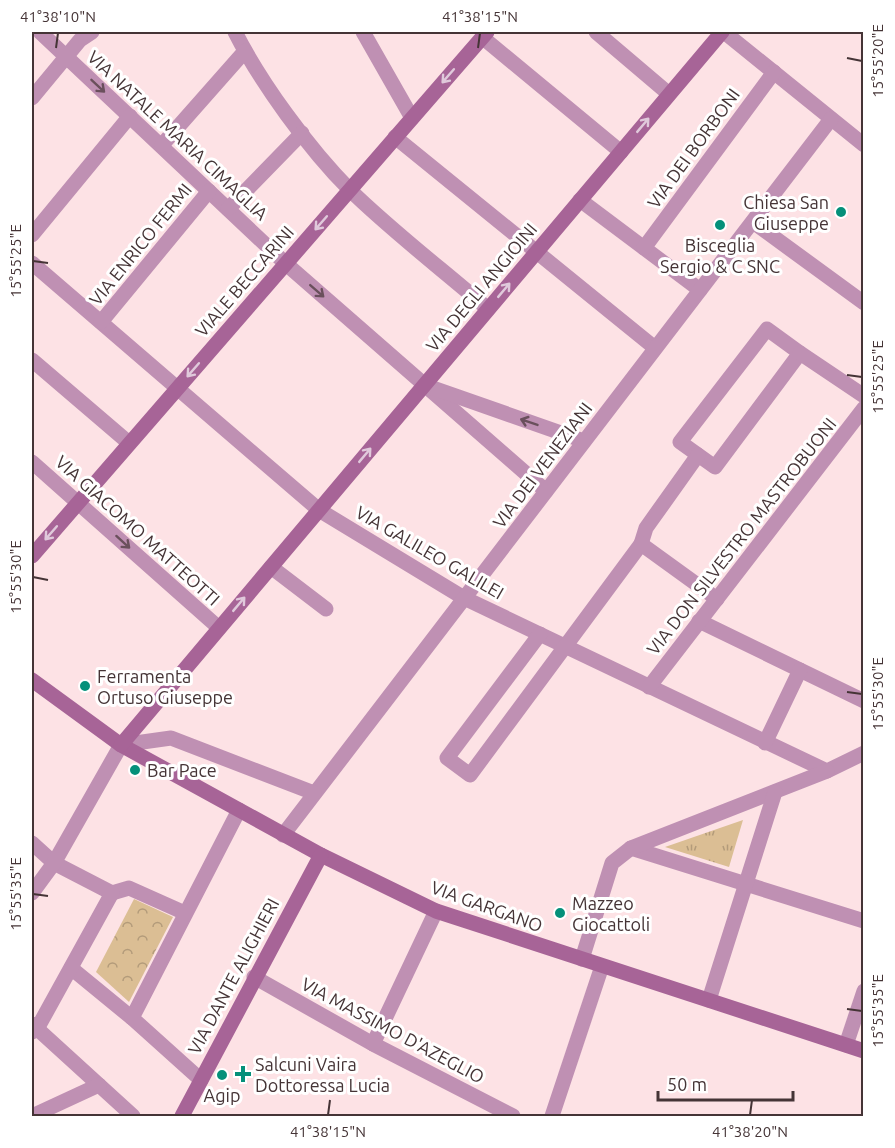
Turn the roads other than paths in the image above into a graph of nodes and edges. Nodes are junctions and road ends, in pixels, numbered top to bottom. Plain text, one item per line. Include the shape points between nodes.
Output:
1 (40, 32) edge
2 (92, 32) edge
3 (235, 32) edge
4 (363, 32) edge
5 (596, 32) edge
6 (723, 32) edge
7 (484, 34) edge
8 (245, 51) junction
9 (66, 56) junction
10 (774, 72) junction
11 (669, 94) junction
12 (32, 98) edge
13 (130, 116) junction
14 (412, 118) junction
15 (831, 119) junction
16 (302, 132) junction
17 (395, 137) junction
18 (162, 145) junction
19 (864, 145) edge
20 (621, 152) junction
21 (350, 189) junction
22 (209, 191) junction
23 (580, 200) junction
24 (228, 209) junction
25 (753, 222) junction
26 (32, 235) edge
27 (644, 248) junction
28 (536, 253) junction
29 (32, 263) edge
30 (285, 263) junction
31 (700, 290) junction
32 (864, 303) edge
33 (488, 309) junction
34 (101, 322) junction
35 (655, 348) junction
36 (800, 352) junction
37 (32, 360) edge
38 (424, 386) junction
39 (178, 388) junction
40 (864, 396) edge
41 (864, 408) edge
42 (584, 441) junction
43 (129, 443) junction
44 (698, 455) junction
45 (32, 462) edge
46 (546, 491) junction
47 (79, 502) junction
48 (319, 510) junction
49 (641, 544) junction
50 (32, 556) edge
51 (270, 567) junction
52 (464, 598) junction
53 (717, 599) junction
54 (326, 609) dead end
55 (699, 621) junction
56 (219, 628) junction
57 (540, 634) junction
58 (566, 647) junction
59 (800, 670) junction
60 (32, 680) edge
61 (650, 687) junction
62 (864, 701) edge
63 (765, 743) junction
64 (121, 746) junction
65 (864, 753) edge
66 (827, 771) junction
67 (775, 792) junction
68 (315, 793) junction
69 (239, 810) junction
70 (283, 835) junction
71 (32, 843) edge
72 (632, 848) junction
73 (321, 855) junction
74 (54, 863) junction
75 (746, 884) junction
76 (32, 893) edge
77 (112, 893) junction
78 (436, 911) junction
79 (185, 913) junction
80 (864, 921) edge
81 (582, 959) junction
82 (602, 966) junction
83 (71, 968) junction
84 (254, 977) junction
85 (864, 991) edge
86 (709, 1000) junction
87 (132, 1018) junction
88 (33, 1028) edge
89 (374, 1044) junction
90 (846, 1045) junction
91 (864, 1051) edge
92 (201, 1080) junction
93 (99, 1085) junction
94 (32, 1116) edge
95 (133, 1116) edge
96 (182, 1116) edge
97 (513, 1116) edge
98 (552, 1116) edge

1 - 9 street, VIA NATALE MARIA CIMAGLIA
2 - 9 street
3 - 8 street
4 - 14 street
5 - 11 street
6 - 10 street
6 - 11 street, VIA DEGLI ANGIOINI
7 -> 14 street, VIALE BECCARINI
7 - 20 street
8 - 16 street
8 - 18 street
9 - 12 street
9 -> 13 street, VIA NATALE MARIA CIMAGLIA
10 - 15 street
10 - 27 street, VIA DEI BORBONI
20 -> 11 street, VIA DEGLI ANGIOINI
13 - 18 street, VIA NATALE MARIA CIMAGLIA
13 - 26 street
14 - 17 street, VIALE BECCARINI
15 - 19 street
15 - 25 street, VIA DEI VENEZIANI
16 - 21 street
16 - 24 street
17 - 21 street, VIALE BECCARINI
17 - 28 street
18 - 22 street, VIA NATALE MARIA CIMAGLIA
20 - 23 street, VIA DEGLI ANGIOINI
21 -> 30 street, VIALE BECCARINI
21 - 33 street
22 - 24 street, VIA NATALE MARIA CIMAGLIA
22 - 34 street, VIA ENRICO FERMI
23 - 27 street
23 - 28 street, VIA DEGLI ANGIOINI
24 - 30 street, VIA NATALE MARIA CIMAGLIA
25 - 31 street, VIA DEI VENEZIANI
25 - 32 street
27 - 31 street
33 -> 28 street, VIA DEGLI ANGIOINI
28 - 35 street
29 - 34 street, VIA GALILEO GALILEI
30 -> 38 street, VIA NATALE MARIA CIMAGLIA
30 -> 39 street, VIALE BECCARINI
31 - 35 street, VIA DEI VENEZIANI
33 - 38 street, VIA DEGLI ANGIOINI
34 - 39 street, VIA GALILEO GALILEI
35 - 42 street, VIA DEI VENEZIANI
36 - 40 street
36 - 44 street via 715,467
36 - 44 street via 767,328 680,442
37 - 43 street
42 -> 38 street, VIA NATALE MARIA CIMAGLIA
38 - 46 street, VIA NATALE MARIA CIMAGLIA
48 -> 38 street, VIA DEGLI ANGIOINI
39 - 43 street, VIALE BECCARINI
39 - 48 street, VIA GALILEO GALILEI
41 - 53 street, VIA DON SILVESTRO MASTROBUONI
42 - 46 street, VIA DEI VENEZIANI
43 - 47 street, VIALE BECCARINI
44 - 49 street via 646,528
45 - 47 street, VIA GIACOMO MATTEOTTI
46 - 52 street, VIA DEI VENEZIANI
47 -> 50 street, VIALE BECCARINI
47 -> 56 street, VIA GIACOMO MATTEOTTI
48 - 51 street, VIA DEGLI ANGIOINI
48 - 52 street, VIA GALILEO GALILEI
49 - 53 street
49 - 58 street
51 - 54 street
56 -> 51 street, VIA DEGLI ANGIOINI
52 - 57 street, VIA GALILEO GALILEI
52 - 68 street, VIA DEI VENEZIANI
53 - 55 street, VIA DON SILVESTRO MASTROBUONI
55 - 59 street
55 - 61 street, VIA DON SILVESTRO MASTROBUONI
56 - 64 street, VIA DEGLI ANGIOINI
57 - 58 street, VIA GALILEO GALILEI
57 - 58 street via 447,758 470,776
58 - 61 street, VIA GALILEO GALILEI
59 - 62 street
59 - 63 street
60 - 64 street, VIA GARGANO
61 - 63 street, VIA GALILEO GALILEI
63 - 66 street, VIA GALILEO GALILEI
64 - 68 street via 171,738
64 - 69 street, VIA GARGANO
64 - 74 street
65 - 66 street
66 - 67 street
67 - 72 street
67 - 75 street
68 - 70 street, VIA DEI VENEZIANI
69 - 70 street, VIA GARGANO
69 - 79 street
70 - 73 street, VIA GARGANO
71 - 74 street
72 - 75 street
72 - 81 street via 612,863
73 - 78 street, VIA GARGANO
73 - 84 street, VIA DANTE ALIGHIERI
74 - 76 street
74 - 77 street
75 - 80 street
75 - 86 street
77 - 79 street via 129,888
77 - 83 street
78 - 81 street, VIA GARGANO
78 - 89 street
79 - 87 street
81 - 82 street, VIA GARGANO
82 - 86 street, VIA GARGANO
82 - 98 street
83 - 87 street
83 - 88 street
84 - 89 street, VIA MASSIMO D'AZEGLIO
84 - 92 street, VIA DANTE ALIGHIERI
85 - 90 street
86 - 90 street, VIA GARGANO
87 - 92 street
88 - 93 street
89 - 97 street, VIA MASSIMO D'AZEGLIO
90 - 91 street, VIA GARGANO
92 - 96 street, VIA DANTE ALIGHIERI
93 - 94 street
93 - 95 street

